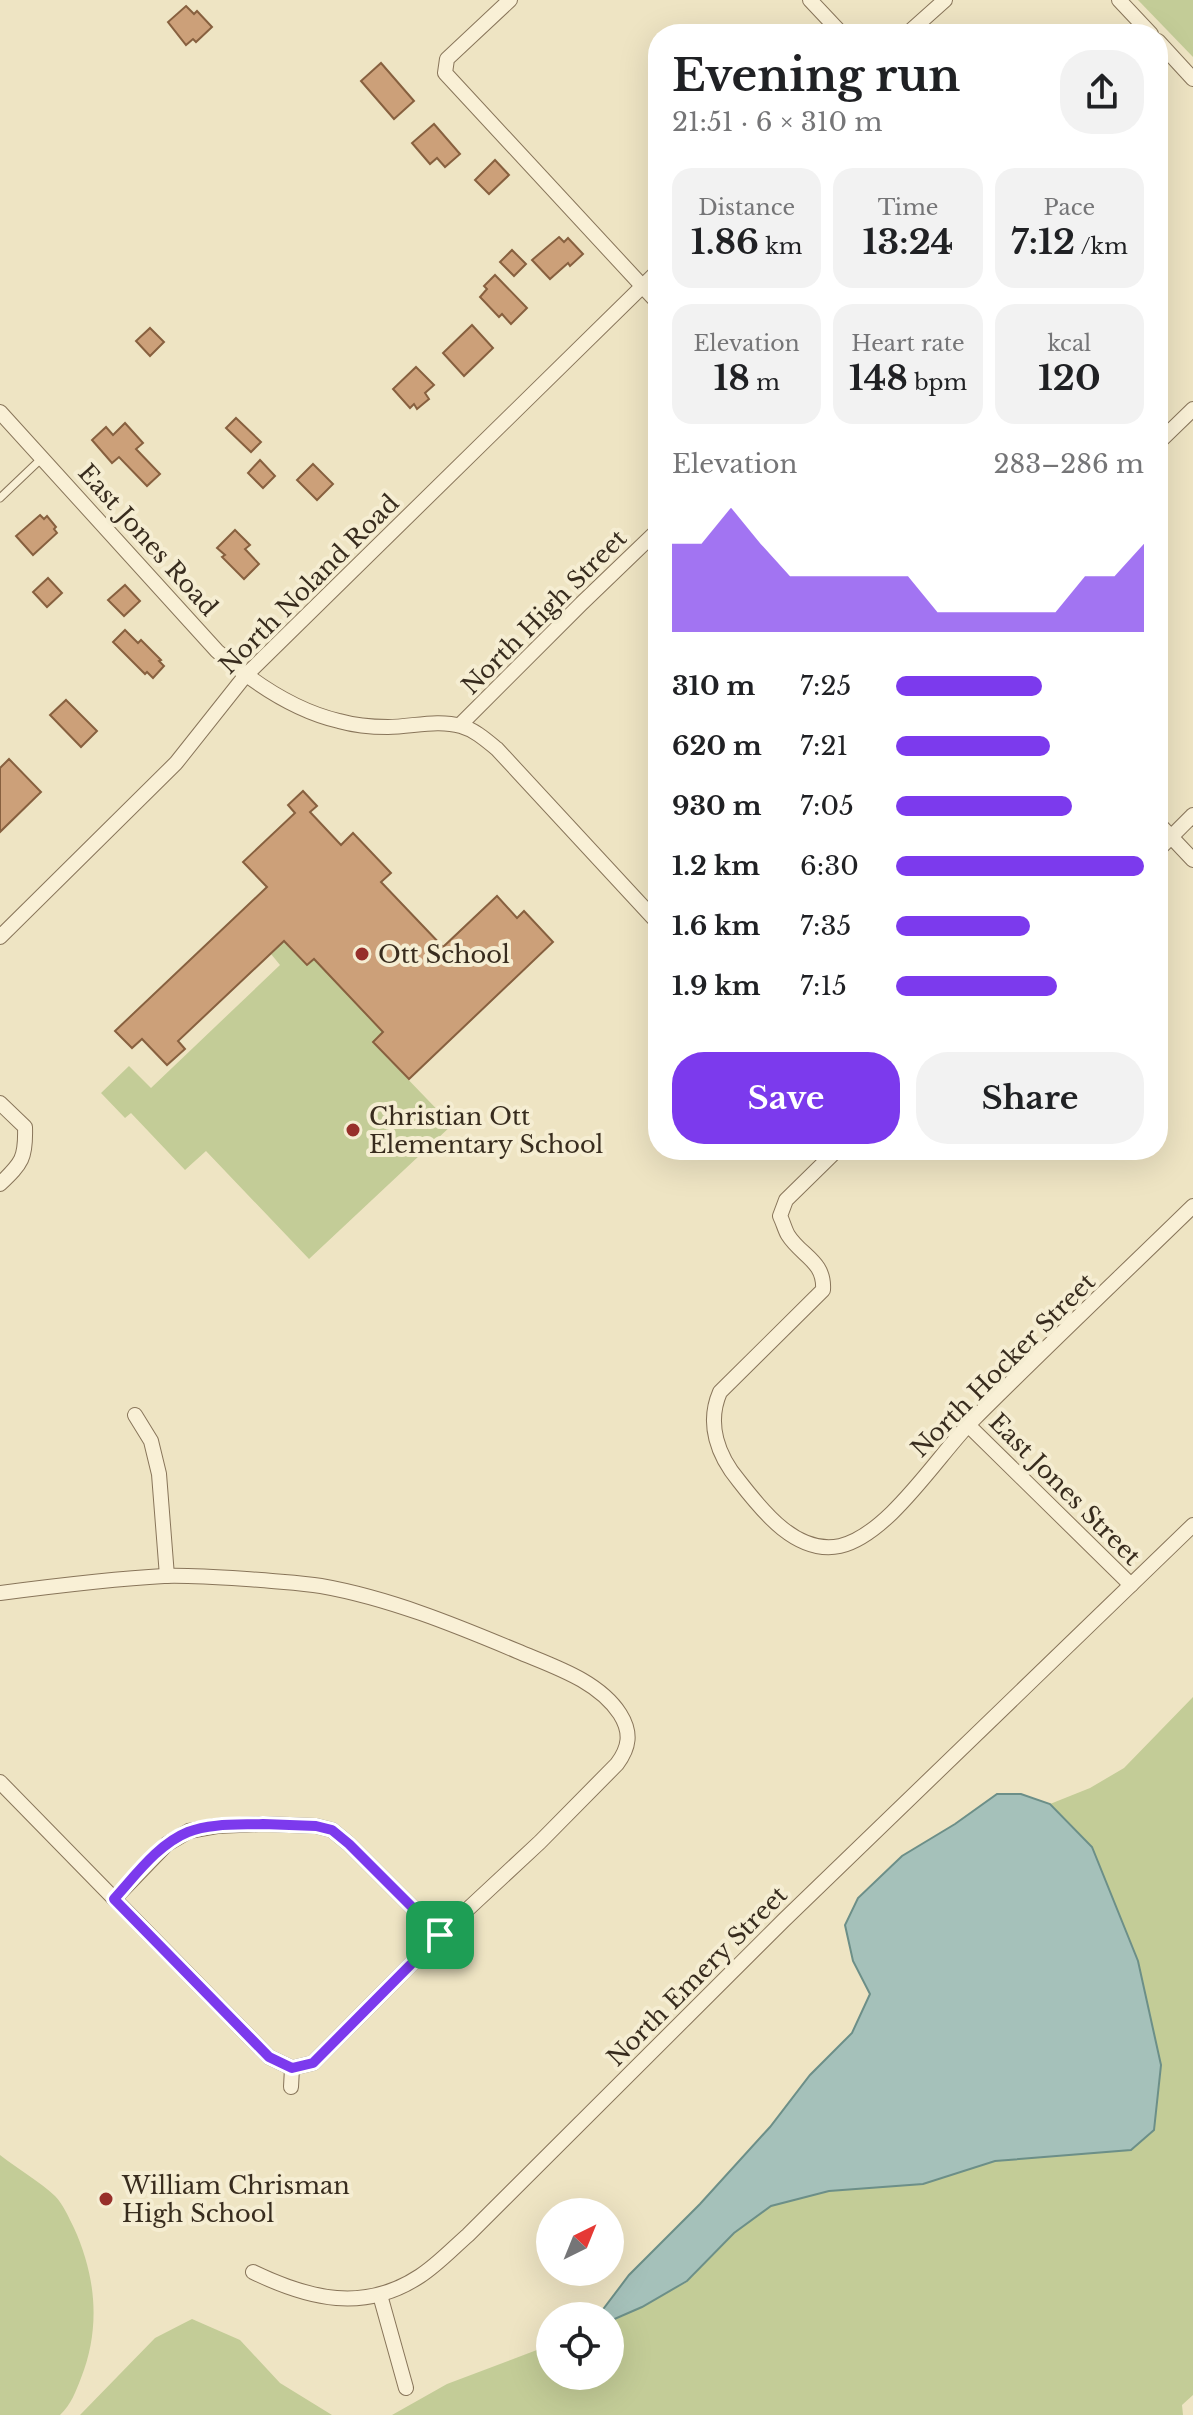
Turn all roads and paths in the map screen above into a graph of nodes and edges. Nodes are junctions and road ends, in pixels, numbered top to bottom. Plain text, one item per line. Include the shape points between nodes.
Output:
1 (510, 0) edge
2 (810, 0) edge
3 (945, 0) edge
4 (1119, 0) edge
5 (833, 24) edge
6 (918, 24) edge
7 (1141, 24) edge
8 (1168, 53) edge
9 (1193, 79) edge
10 (648, 280) edge
11 (642, 286) junction
12 (648, 292) edge
13 (1193, 409) edge
14 (0, 412) edge
15 (1168, 433) edge
16 (43, 457) junction
17 (0, 498) edge
18 (648, 540) edge
19 (245, 676) junction
20 (460, 725) junction
21 (1193, 815) edge
22 (1168, 834) edge
23 (1171, 837) junction
24 (1168, 840) edge
25 (1193, 860) edge
26 (648, 912) edge
27 (0, 937) edge
28 (0, 1103) edge
29 (827, 1160) edge
30 (0, 1184) edge
31 (1193, 1206) edge
32 (135, 1415) dead end
33 (968, 1425) junction
34 (1193, 1525) edge
35 (167, 1576) junction
36 (1131, 1585) junction
37 (0, 1593) edge
38 (0, 1782) edge
39 (114, 1899) junction
40 (440, 1935) junction
41 (292, 2068) junction
42 (291, 2087) dead end
43 (253, 2272) dead end
44 (380, 2295) junction
45 (406, 2388) dead end

1 - 11 street via 447,59 445,73
2 - 5 street
3 - 6 street
4 - 7 street
8 - 9 street
10 - 11 street, North Noland Road
11 - 12 street
11 - 19 street, North Noland Road
13 - 15 street
14 - 16 street, East Jones Road
16 - 17 lane
16 - 19 street, East Jones Road
18 - 20 street, North High Street
19 - 20 street, East Jones Road via 295,706 339,721 385,727
19 - 27 street, North Noland Road via 176,763
20 - 26 street via 497,749
21 - 23 street
22 - 23 street
23 - 24 street
23 - 25 street
28 - 30 street via 25,1127 26,1148 22,1162
29 - 33 street, North Hocker Street via 786,1200 780,1216 789,1236 816,1264 824,1278 823,1290 720,1392 713,1432 729,1469 781,1527 813,1547 840,1546 880,1523
31 - 33 street, North Hocker Street
32 - 35 street via 151,1441 159,1474
33 - 36 street, East Jones Street
34 - 36 street, North Emery Street
35 - 37 street
35 - 40 street via 321,1586 384,1602 451,1623 576,1676 620,1715 628,1735 627,1751 617,1764
36 - 44 street, North Emery Street via 468,2235 423,2274
38 - 39 street
39 - 40 street via 167,1844 189,1831 263,1824 316,1826 332,1830 349,1844
39 - 41 street via 269,2057
40 - 41 street via 313,2063
41 - 42 street
43 - 44 street, North Emery Street via 322,2297
44 - 45 street

